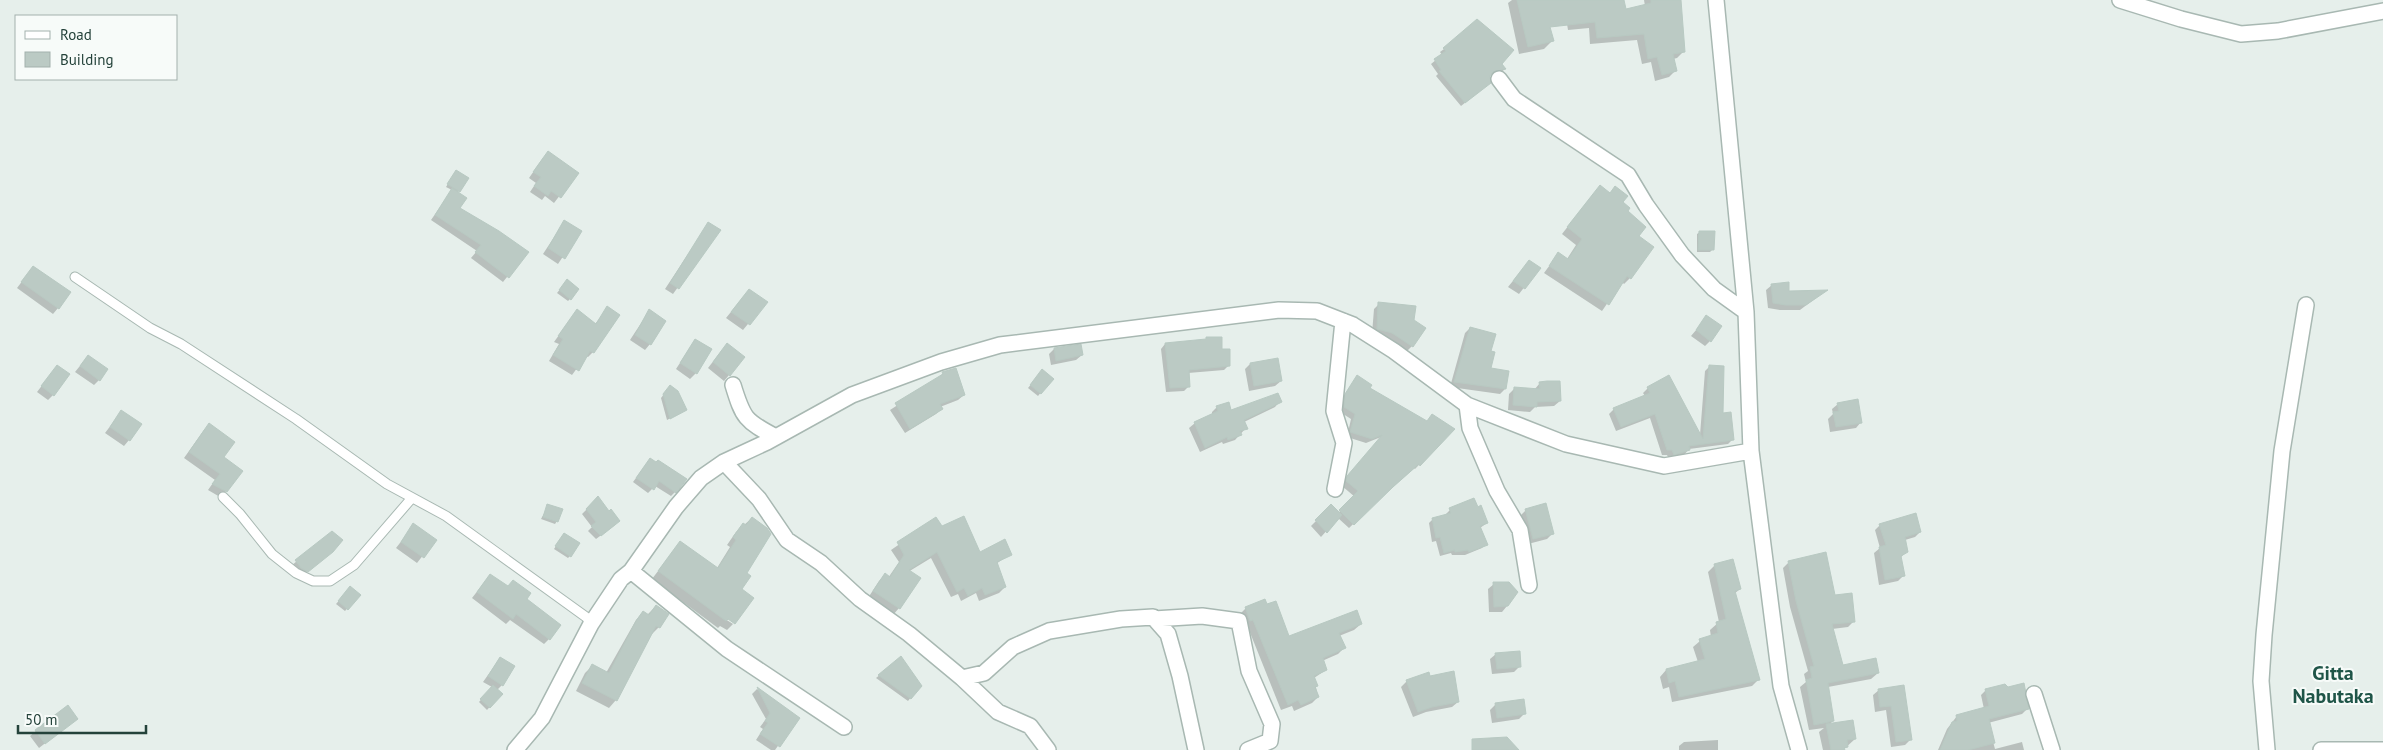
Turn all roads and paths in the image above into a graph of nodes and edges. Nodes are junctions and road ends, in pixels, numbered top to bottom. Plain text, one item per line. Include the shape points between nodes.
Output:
1 (1716, 0) edge
2 (2120, 0) edge
3 (2383, 11) edge
4 (1499, 78) dead end
5 (75, 277) dead end
6 (2306, 305) dead end
7 (1746, 312) junction
8 (1343, 321) junction
9 (733, 384) dead end
10 (1468, 405) junction
11 (776, 437) junction
12 (1751, 451) junction
13 (724, 462) junction
14 (1336, 489) dead end
15 (223, 497) dead end
16 (411, 499) junction
17 (632, 571) junction
18 (1529, 585) dead end
19 (1154, 619) junction
20 (591, 624) junction
21 (962, 678) junction
22 (2034, 694) dead end
23 (844, 727) dead end
24 (516, 750) edge
25 (1048, 750) edge
26 (1196, 750) edge
27 (1248, 750) edge
28 (1799, 750) edge
29 (2052, 750) edge
30 (2267, 750) edge
31 (2321, 750) edge
32 (2383, 750) edge

1 - 7 street
2 - 3 street via 2181,20 2241,34 2278,31
4 - 7 street via 1514,99 1628,175 1682,255 1714,289
5 - 16 lane via 296,419
6 - 30 street via 2282,450 2264,635 2261,681
7 - 12 street
8 - 10 street via 1394,350
8 - 11 street via 1317,311 1279,310 1000,345 941,362 852,395
8 - 14 street via 1334,411 1344,443
9 - 11 street via 741,412 756,427
10 - 12 street via 1566,444 1664,466
10 - 18 street via 1470,428 1497,491 1520,530
11 - 13 street
12 - 28 street via 1781,686
13 - 17 street via 701,478 676,507
13 - 21 street via 758,499 787,540 821,563 860,599
15 - 16 lane via 272,554 296,573 313,581 330,580 354,565
16 - 20 lane via 446,516 522,569
17 - 20 street via 621,579
17 - 23 street via 727,649
19 - 21 street via 1121,619 1048,631 1013,647 984,673
19 - 26 street via 1168,634
19 - 27 street via 1202,616 1239,621 1249,671 1272,724 1270,741
20 - 24 street via 542,718
21 - 25 street via 998,712 1030,726
22 - 29 street
31 - 32 street

